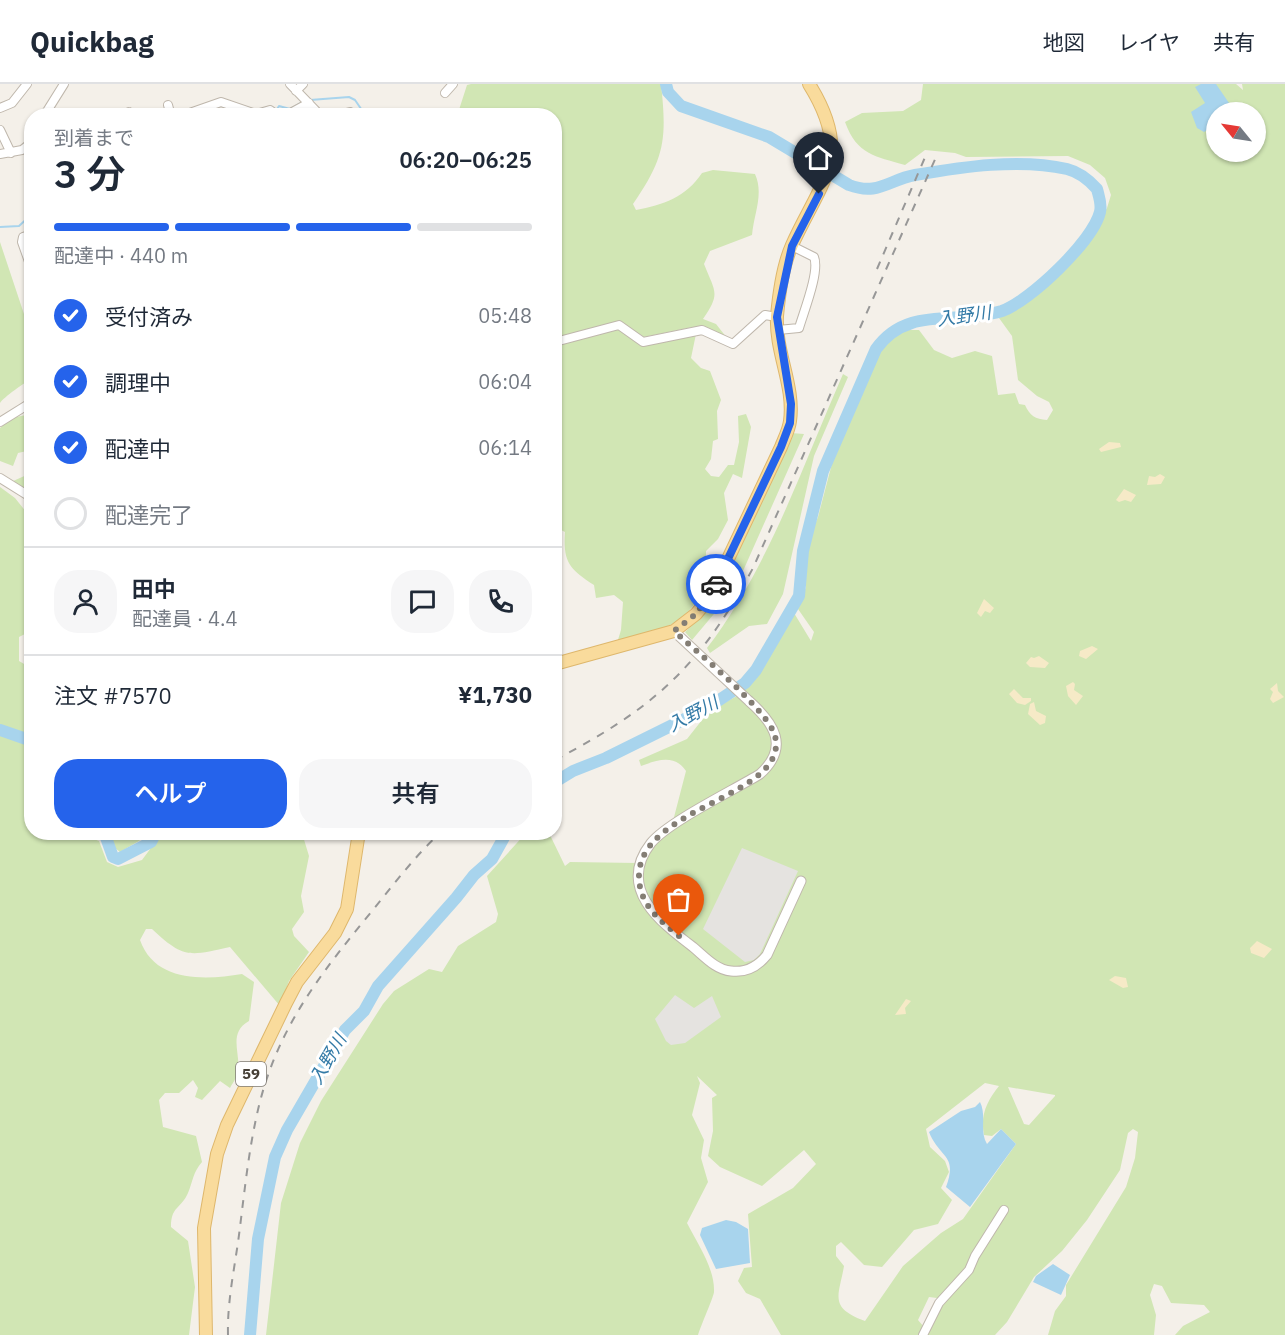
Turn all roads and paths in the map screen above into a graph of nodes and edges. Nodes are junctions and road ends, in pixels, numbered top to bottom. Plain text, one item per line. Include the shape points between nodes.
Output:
1 (27, 84) edge
2 (64, 84) edge
3 (303, 84) edge
4 (453, 84) edge
5 (809, 84) edge
6 (296, 90) edge
7 (445, 93) dead end
8 (309, 103) junction
9 (168, 105) dead end
10 (0, 108) edge
11 (49, 108) edge
12 (169, 108) edge
13 (204, 108) edge
14 (238, 108) edge
15 (300, 108) edge
16 (314, 108) edge
17 (0, 130) edge
18 (24, 148) edge
19 (11, 153) junction
20 (0, 154) edge
21 (792, 246) junction
22 (778, 323) junction
23 (562, 340) edge
24 (24, 407) edge
25 (0, 422) edge
26 (0, 478) edge
27 (24, 493) edge
28 (677, 634) junction
29 (562, 662) edge
30 (357, 840) edge
31 (801, 881) dead end
32 (1004, 1210) dead end
33 (206, 1335) edge
34 (923, 1335) edge

1 - 10 street via 12,103
2 - 11 street
3 - 6 street
4 - 7 street
5 - 21 main road via 826,116 832,158 827,179
6 - 8 street
8 - 15 street
8 - 16 street
9 - 12 street
13 - 14 street via 221,102
17 - 19 street
18 - 19 street
19 - 20 street
21 - 22 main road
21 - 22 street via 814,257 817,273 799,328
22 - 23 street via 765,315 733,344 702,330 643,342 619,325
22 - 28 main road via 791,404 790,423 710,597
24 - 25 street
26 - 27 street
28 - 29 main road
28 - 31 street, bridge via 771,725 777,746 760,774 658,835 643,858 640,887 656,918 718,967 734,972 760,964 767,955
30 - 33 main road, 59 via 347,909 335,933 297,982 227,1125 217,1154 204,1228
32 - 34 street via 969,1270 939,1303

